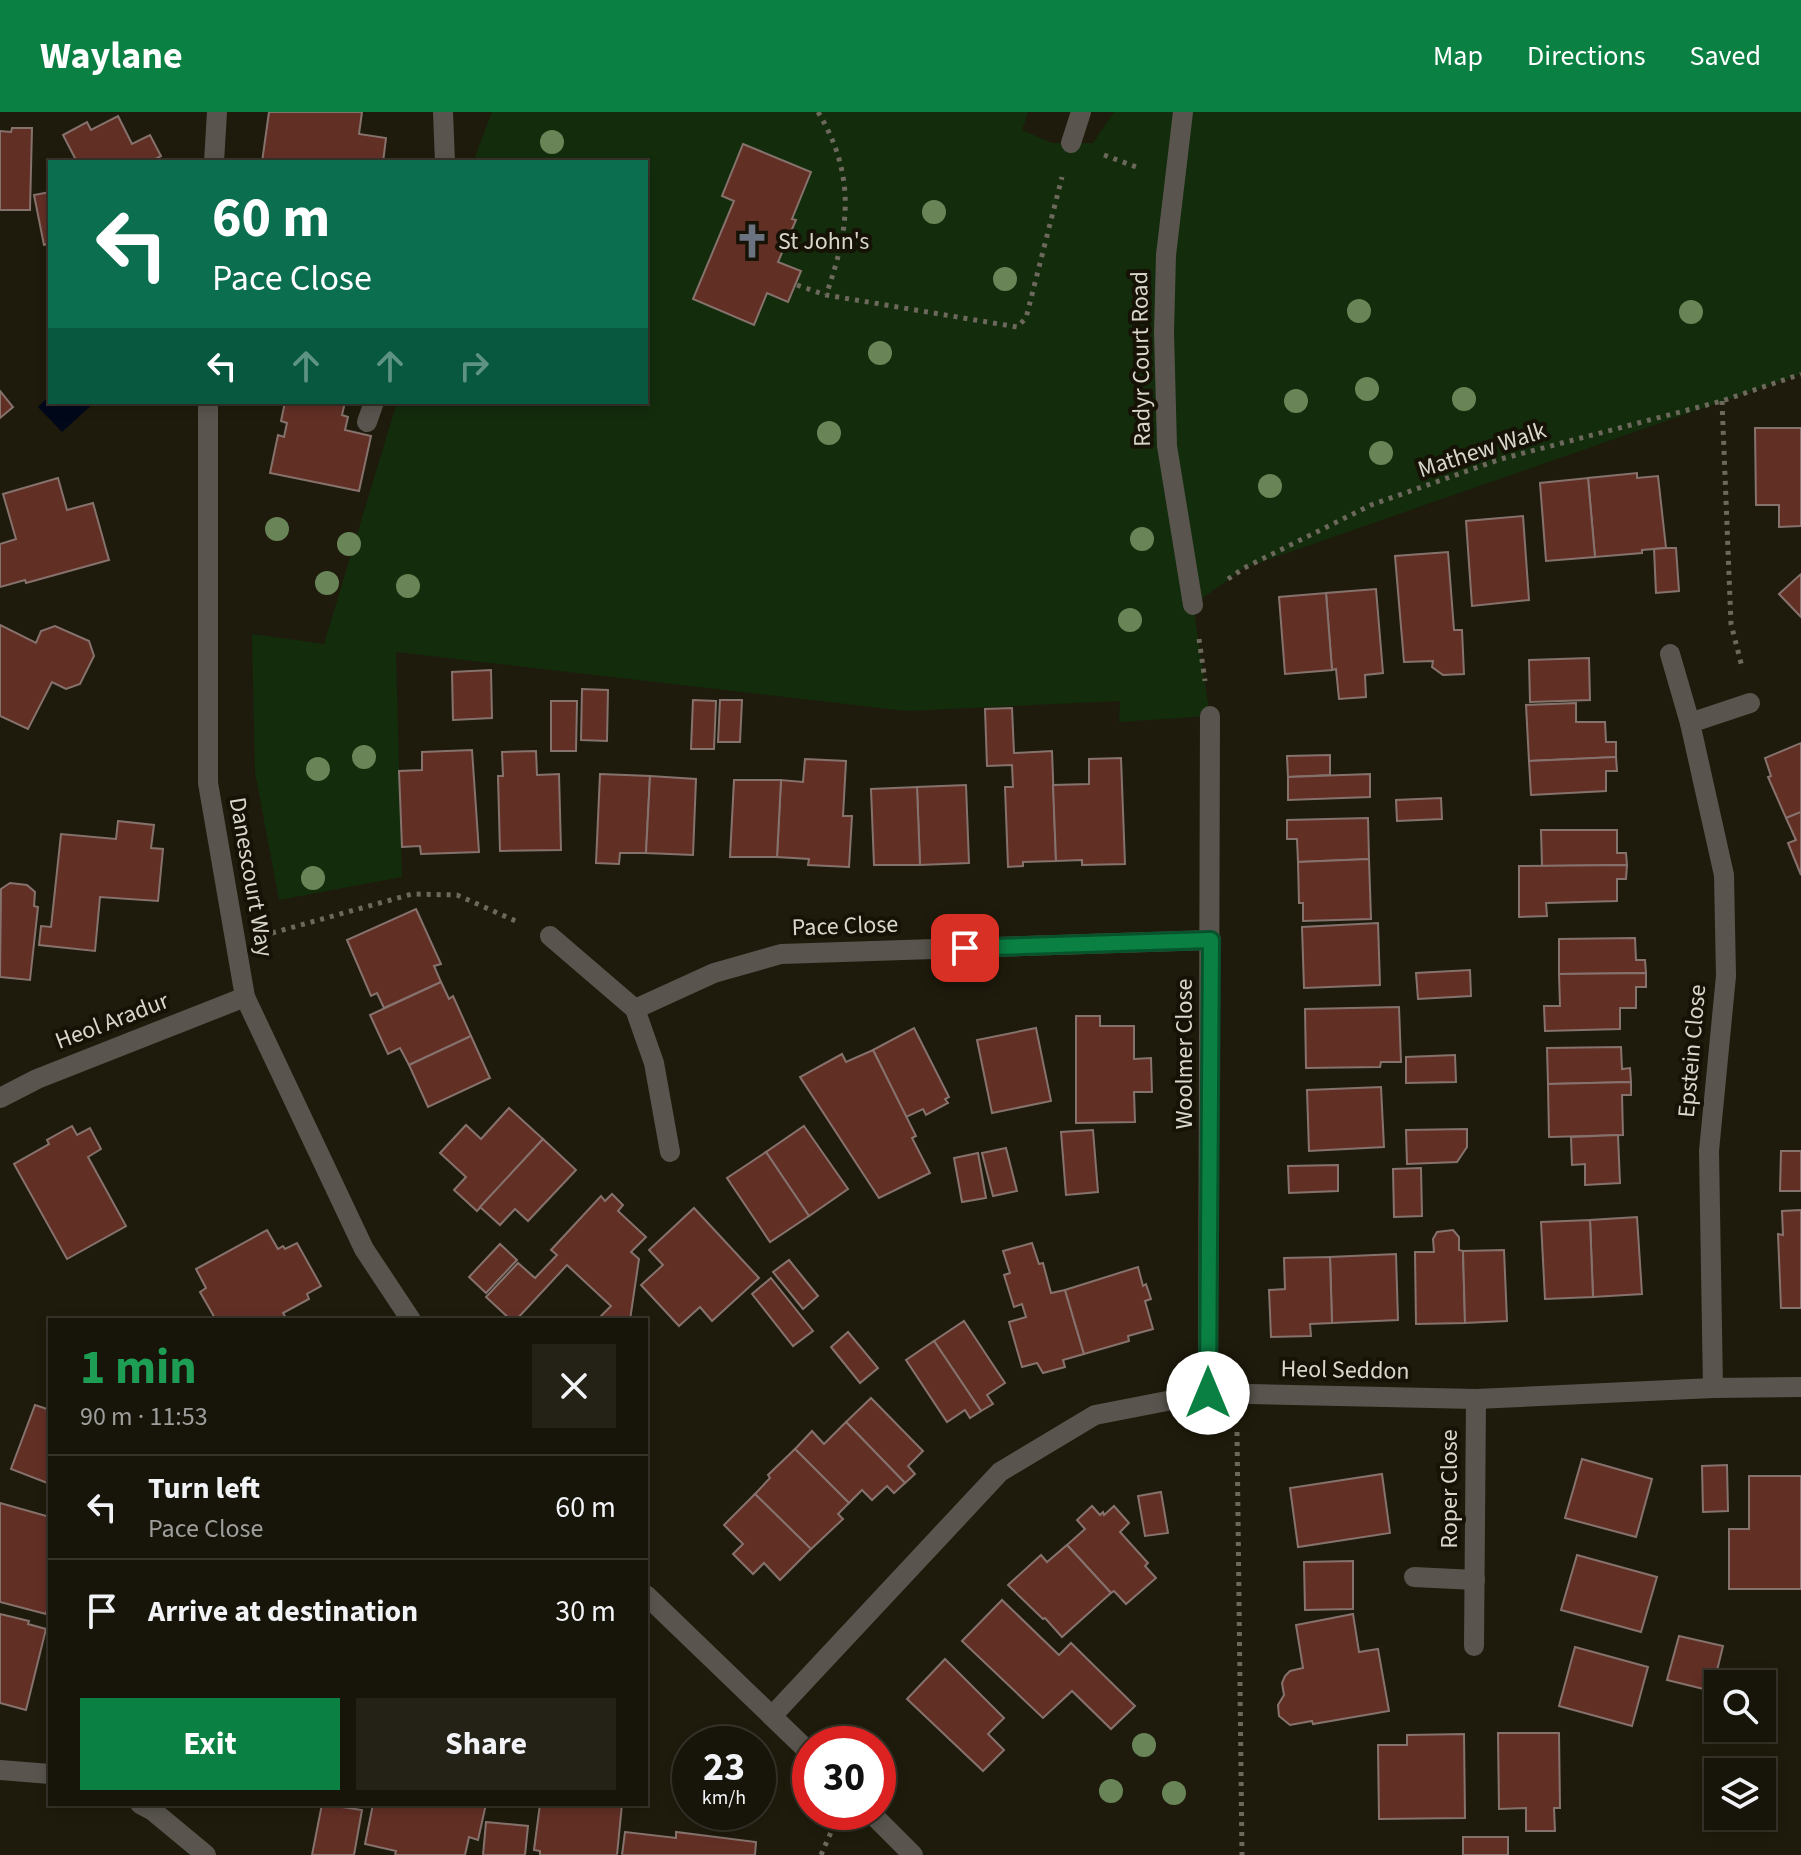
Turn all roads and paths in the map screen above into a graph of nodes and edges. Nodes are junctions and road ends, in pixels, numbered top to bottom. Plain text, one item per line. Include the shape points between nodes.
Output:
1 (217, 112) edge
2 (443, 112) edge
3 (818, 112) edge
4 (1081, 112) edge
5 (1183, 112) edge
6 (1071, 143) junction
7 (214, 160) edge
8 (445, 160) edge
9 (1174, 181) junction
10 (797, 285) dead end
11 (826, 295) junction
12 (1801, 374) edge
13 (1722, 401) junction
14 (208, 404) edge
15 (373, 404) edge
16 (367, 422) dead end
17 (1193, 605) junction
18 (1670, 654) dead end
19 (1750, 703) joint
20 (1210, 716) joint
21 (1690, 723) junction
22 (550, 936) joint
23 (1211, 940) junction
24 (236, 943) junction
25 (245, 997) junction
26 (635, 1009) junction
27 (0, 1098) edge
28 (670, 1152) dead end
29 (410, 1318) edge
30 (1801, 1387) edge
31 (1713, 1388) junction
32 (1208, 1393) junction
33 (1236, 1394) junction
34 (1476, 1399) junction
35 (1414, 1577) dead end
36 (1475, 1580) junction
37 (648, 1597) edge
38 (1474, 1646) dead end
39 (772, 1716) junction
40 (792, 1735) edge
41 (0, 1770) edge
42 (48, 1774) edge
43 (144, 1806) edge
44 (833, 1830) edge
45 (888, 1830) edge
46 (206, 1855) edge
47 (821, 1855) edge
48 (913, 1855) edge
49 (1242, 1855) edge

1 - 7 street
2 - 8 street
3 - 11 path via 832,135 847,212
4 - 6 street
5 - 9 street, Radyr Court Road
6 - 9 path
6 - 11 path via 1026,318 1017,327
9 - 17 street, Radyr Court Road via 1164,317 1167,446
10 - 11 path
12 - 13 path, Mathew Walk
13 - 17 path, Mathew Walk via 1501,459 1371,505 1244,568
13 - 19 path via 1731,624
14 - 24 street, Danescourt Way via 208,783
15 - 16 street
17 - 20 path
18 - 21 street, Epstein Close
19 - 21 street
20 - 23 street, Woolmer Close
21 - 31 street, Epstein Close via 1724,875 1726,976 1709,1151
22 - 24 path via 457,895 412,894
22 - 26 street
23 - 26 street, Pace Close via 781,954 714,973
23 - 32 street, Woolmer Close
24 - 25 street, Danescourt Way
25 - 27 street, Heol Aradur
25 - 29 street, Danescourt Way via 364,1249
26 - 28 street via 654,1063
30 - 31 street, Heol Seddon
31 - 34 street, Heol Seddon
32 - 33 street, Heol Seddon
32 - 39 street, Heol Seddon via 1095,1415 1000,1472
33 - 34 street, Heol Seddon
33 - 49 path
34 - 36 street, Roper Close
35 - 36 street, Roper Close
36 - 38 street, Roper Close
37 - 39 street
39 - 40 street
41 - 42 street
43 - 46 street
44 - 47 path
45 - 48 street

